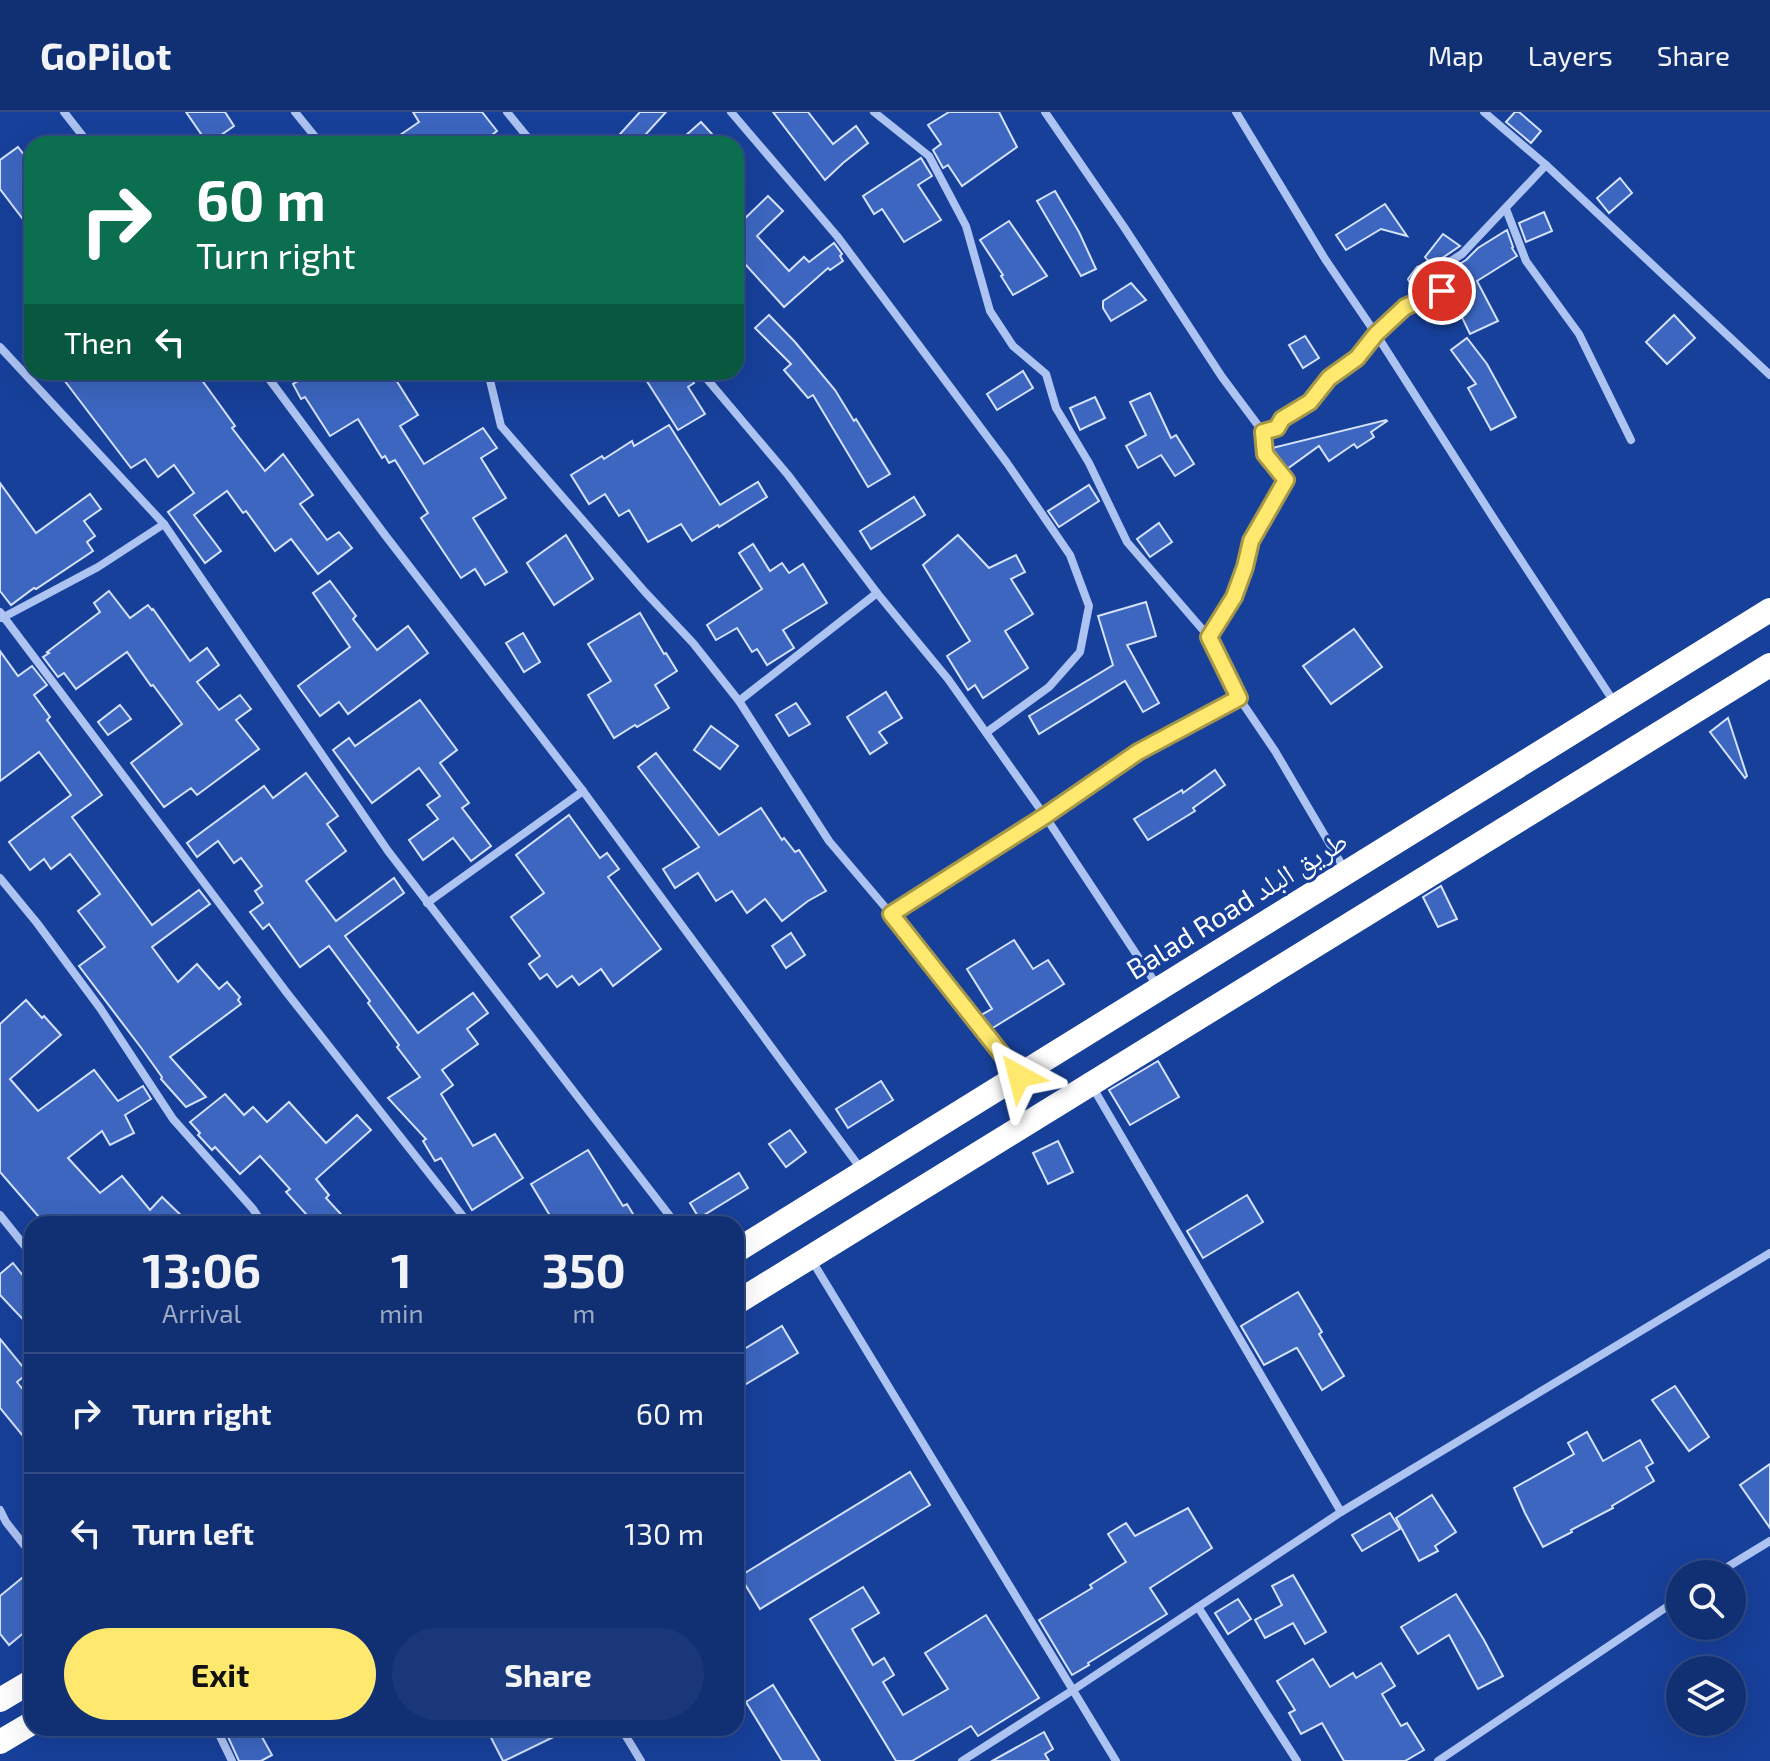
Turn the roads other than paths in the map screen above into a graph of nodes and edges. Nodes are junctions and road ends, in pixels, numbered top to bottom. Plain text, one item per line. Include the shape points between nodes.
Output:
1 (64, 112) edge
2 (295, 112) edge
3 (507, 112) edge
4 (731, 112) edge
5 (874, 112) edge
6 (1045, 112) edge
7 (1236, 112) edge
8 (1484, 112) edge
9 (83, 136) edge
10 (314, 136) edge
11 (526, 136) edge
12 (1546, 165) junction
13 (1506, 209) junction
14 (1376, 334) junction
15 (0, 347) edge
16 (24, 373) edge
17 (1770, 375) edge
18 (31, 380) edge
19 (270, 380) edge
20 (490, 380) edge
21 (708, 380) edge
22 (1263, 432) junction
23 (1631, 440) dead end
24 (164, 524) junction
25 (877, 593) junction
26 (1770, 610) edge
27 (1, 616) edge
28 (1209, 637) junction
29 (1770, 665) edge
30 (1239, 698) junction
31 (739, 701) junction
32 (1616, 705) junction
33 (987, 732) junction
34 (583, 791) junction
35 (1045, 816) junction
36 (1347, 873) junction
37 (0, 878) edge
38 (427, 903) junction
39 (891, 914) junction
40 (1159, 989) junction
41 (1019, 1076) junction
42 (1091, 1084) junction
43 (863, 1172) junction
44 (0, 1215) edge
45 (258, 1216) edge
46 (463, 1216) edge
47 (670, 1216) edge
48 (24, 1245) edge
49 (744, 1246) edge
50 (1770, 1253) edge
51 (810, 1258) junction
52 (744, 1298) edge
53 (0, 1510) edge
54 (1341, 1512) junction
55 (1770, 1541) edge
56 (24, 1545) edge
57 (1739, 1560) edge
58 (1198, 1607) junction
59 (1666, 1607) edge
60 (24, 1686) edge
61 (1073, 1690) junction
62 (0, 1700) edge
63 (24, 1728) edge
64 (220, 1736) edge
65 (626, 1736) edge
66 (0, 1742) edge
67 (232, 1761) edge
68 (641, 1761) edge
69 (962, 1761) edge
70 (1116, 1761) edge
71 (1297, 1761) edge
72 (1438, 1761) edge

1 - 9 street
2 - 10 street
3 - 11 street
4 - 33 street via 837,236 1070,555 1089,606 1080,652 1049,687
5 - 28 street via 929,156 966,226 990,311 1013,346 1046,374 1056,408 1127,542
6 - 22 street
7 - 14 street
8 - 12 street
12 - 13 street
12 - 17 street
13 - 14 street via 1462,254 1438,269 1442,291 1405,307
13 - 23 street via 1526,261 1579,334
14 - 22 street via 1310,402 1277,428
14 - 32 street
15 - 16 street
18 - 24 street
19 - 34 street
20 - 31 street via 501,426
21 - 25 street
22 - 28 street via 1265,454 1286,480 1251,541 1234,597
24 - 27 street via 98,567
24 - 38 street
25 - 31 street
25 - 33 street
26 - 32 highway, Balad Road طريق البلد
27 - 46 street
28 - 30 street
29 - 42 highway
30 - 35 street via 1138,752
30 - 36 street
31 - 39 street via 829,841
32 - 36 highway, Balad Road طريق البلد
33 - 35 street
34 - 38 street
34 - 43 street
35 - 39 street
35 - 40 street
36 - 40 highway, Balad Road طريق البلد
37 - 45 street via 100,1008 173,1119
38 - 47 street
39 - 41 street
40 - 41 highway, Balad Road طريق البلد
41 - 43 highway, Balad Road طريق البلد
42 - 51 highway
42 - 54 street
43 - 49 highway, Balad Road طريق البلد
44 - 48 street
50 - 54 street
51 - 52 highway
51 - 61 street
53 - 56 street
54 - 58 street
55 - 57 street
58 - 61 street
58 - 71 street
59 - 72 street
60 - 62 highway
61 - 69 street
61 - 70 street
63 - 66 highway
64 - 67 street
65 - 68 street

